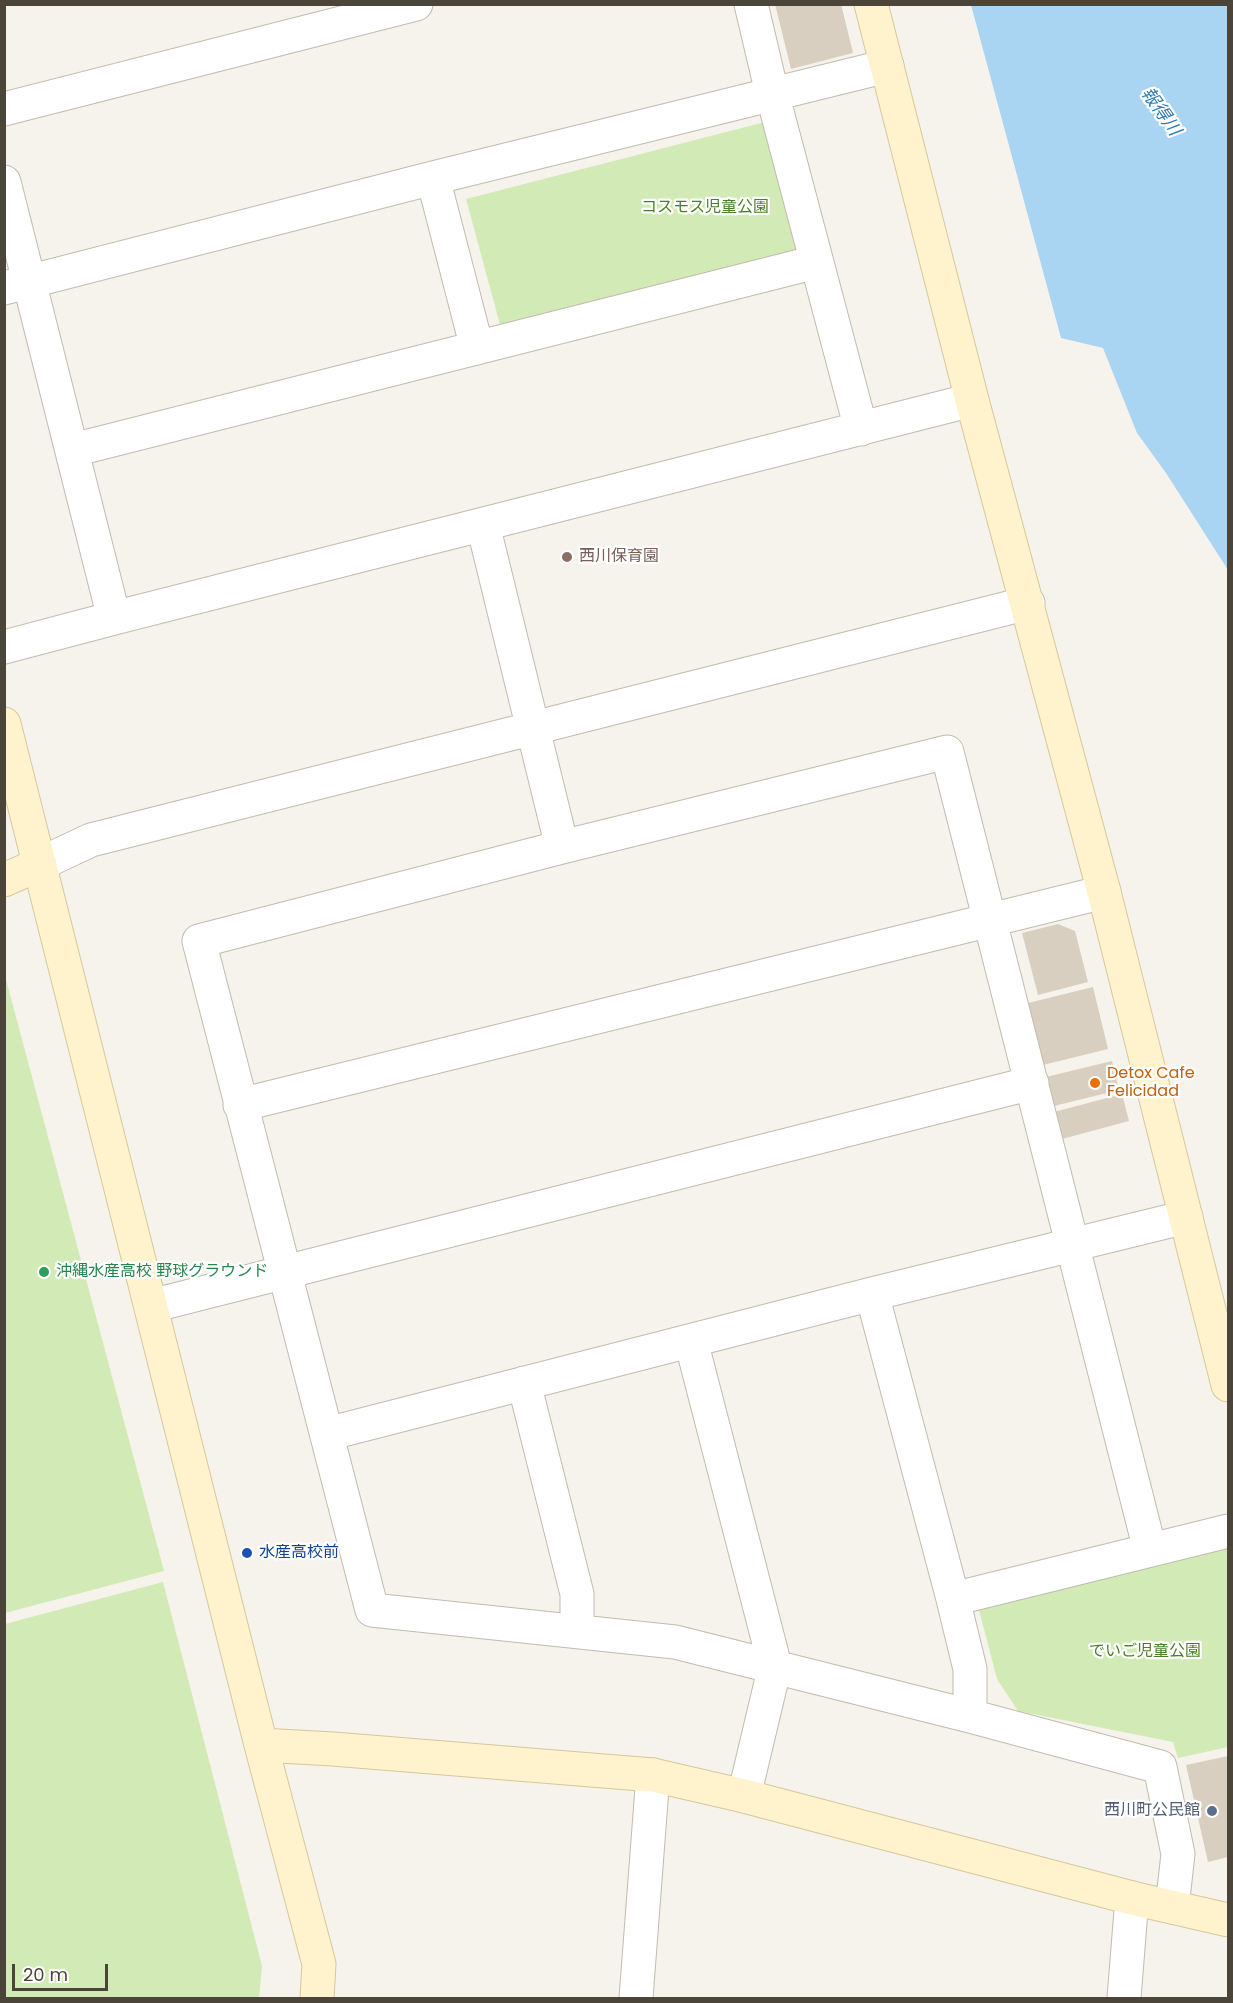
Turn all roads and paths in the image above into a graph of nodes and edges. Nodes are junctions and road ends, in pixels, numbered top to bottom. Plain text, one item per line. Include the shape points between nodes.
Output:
1 (416, 4) edge
2 (751, 4) edge
3 (871, 4) edge
4 (887, 66) junction
5 (772, 93) junction
6 (4, 109) edge
7 (433, 178) junction
8 (4, 182) edge
9 (816, 262) junction
10 (16, 285) edge
11 (477, 348) junction
12 (972, 400) junction
13 (861, 429) junction
14 (73, 450) junction
15 (483, 525) junction
16 (1028, 603) junction
17 (114, 618) junction
18 (4, 647) edge
19 (4, 724) edge
20 (533, 727) junction
21 (562, 848) junction
22 (40, 864) junction
23 (4, 865) edge
24 (4, 880) edge
25 (1104, 892) junction
26 (990, 920) junction
27 (1032, 1083) junction
28 (240, 1105) junction
29 (1186, 1217) junction
30 (1073, 1245) junction
31 (284, 1272) junction
32 (872, 1294) junction
33 (151, 1306) junction
34 (691, 1341) junction
35 (524, 1383) junction
36 (1228, 1385) edge
37 (327, 1434) junction
38 (1228, 1531) edge
39 (1150, 1550) junction
40 (953, 1599) junction
41 (577, 1630) junction
42 (775, 1666) junction
43 (970, 1716) junction
44 (261, 1745) junction
45 (653, 1775) junction
46 (744, 1796) junction
47 (1132, 1898) junction
48 (1172, 1907) junction
49 (1228, 1920) edge
50 (317, 1998) edge
51 (636, 1998) edge
52 (1124, 1998) edge

1 - 6 street
2 - 5 street
3 - 4 street
4 - 5 street
4 - 12 street
5 - 7 street
5 - 9 street
7 - 10 street
7 - 11 street
8 - 10 street
9 - 11 street
9 - 13 street
10 - 14 street
11 - 14 street
12 - 13 street
12 - 16 street
13 - 15 street
14 - 17 street
15 - 17 street
15 - 20 street
16 - 20 street
16 - 25 street
17 - 18 street
19 - 22 street
20 - 21 street
20 - 22 street via 92,840
21 - 26 street via 947,752
21 - 28 street via 199,941
22 - 23 street
22 - 24 street
22 - 33 street
25 - 26 street
25 - 29 street
26 - 27 street
26 - 28 street
27 - 30 street
27 - 31 street
28 - 31 street
29 - 30 street
29 - 36 street
30 - 32 street
30 - 39 street
31 - 33 street
31 - 37 street
32 - 34 street
32 - 40 street
33 - 44 street
34 - 35 street
34 - 42 street
35 - 37 street
35 - 41 street via 577,1594
37 - 41 street via 372,1610
38 - 39 street
39 - 40 street
40 - 43 street via 969,1669
41 - 42 street via 675,1641
42 - 43 street
42 - 46 street
43 - 48 street via 1160,1767 1178,1854
44 - 45 street
44 - 50 street via 319,1964
45 - 46 street
45 - 51 street
46 - 47 street
47 - 48 street
47 - 52 street
48 - 49 street

